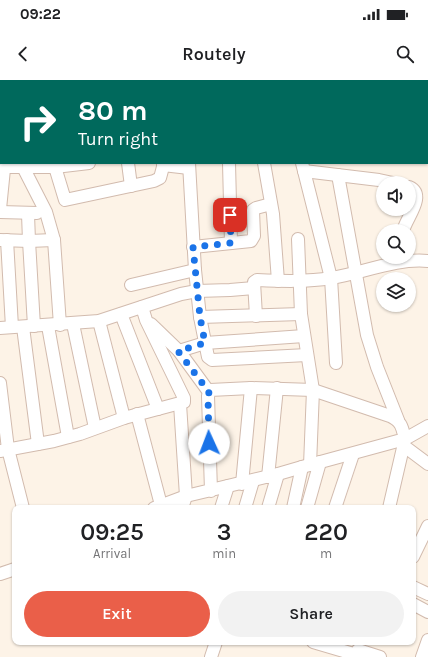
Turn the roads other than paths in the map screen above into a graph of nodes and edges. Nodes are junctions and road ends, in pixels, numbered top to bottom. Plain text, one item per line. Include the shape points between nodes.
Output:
1 (0, 80) edge
2 (0, 85) edge
3 (82, 164) edge
4 (128, 164) edge
5 (163, 164) edge
6 (229, 164) edge
7 (264, 164) edge
8 (22, 165) edge
9 (189, 165) edge
10 (303, 167) edge
11 (55, 168) junction
12 (338, 175) junction
13 (376, 180) edge
14 (132, 186) junction
15 (271, 204) junction
16 (0, 210) edge
17 (46, 212) junction
18 (28, 214) junction
19 (298, 239) dead end
20 (4, 240) edge
21 (54, 240) junction
22 (29, 241) junction
23 (231, 243) junction
24 (193, 247) junction
25 (416, 260) edge
26 (428, 261) edge
27 (387, 264) edge
28 (195, 270) junction
29 (355, 272) junction
30 (331, 278) junction
31 (278, 281) junction
32 (300, 281) junction
33 (131, 285) dead end
34 (254, 288) junction
35 (197, 291) junction
36 (142, 307) junction
37 (121, 314) junction
38 (301, 314) junction
39 (256, 316) junction
40 (200, 317) junction
41 (146, 320) junction
42 (99, 321) junction
43 (73, 324) junction
44 (54, 325) junction
45 (17, 327) edge
46 (304, 336) junction
47 (205, 343) junction
48 (178, 351) junction
49 (308, 355) junction
50 (336, 363) dead end
51 (0, 383) edge
52 (251, 388) junction
53 (277, 388) junction
54 (313, 390) junction
55 (209, 392) junction
56 (180, 404) junction
57 (158, 409) junction
58 (137, 414) junction
59 (124, 418) junction
60 (398, 420) junction
61 (428, 426) edge
62 (95, 428) junction
63 (68, 436) junction
64 (404, 442) junction
65 (38, 444) junction
66 (4, 450) edge
67 (353, 454) junction
68 (311, 464) junction
69 (428, 464) edge
70 (273, 476) junction
71 (247, 482) junction
72 (228, 486) junction
73 (211, 490) junction
74 (186, 496) junction
75 (22, 505) edge
76 (157, 505) edge
77 (160, 505) edge
78 (183, 505) edge
79 (222, 505) edge
80 (245, 505) edge
81 (268, 505) edge
82 (294, 505) edge
83 (307, 505) edge
84 (336, 505) edge
85 (390, 505) edge
86 (428, 526) edge
87 (416, 551) edge
88 (12, 570) edge
89 (0, 574) edge
90 (416, 588) edge
91 (428, 594) edge
92 (428, 640) edge
93 (215, 645) edge
94 (328, 645) edge
95 (358, 651) edge
96 (211, 657) edge
97 (380, 657) edge
98 (422, 657) edge

1 - 2 street
3 - 11 street
4 - 14 street
5 - 9 street
5 - 14 street via 160,178
6 - 23 street
7 - 15 street
8 - 11 street
8 - 16 street via 4,169
8 - 17 street
9 - 24 street
10 - 12 street
10 - 30 street
11 - 14 street via 65,200
12 - 13 street
12 - 29 street
15 - 23 street via 253,210 254,233 251,241
15 - 31 street
16 - 18 street
17 - 18 street
17 - 21 street
18 - 22 street
19 - 32 street
20 - 22 street
20 - 45 street
21 - 22 street
21 - 44 street
22 - 45 street
23 - 24 street
24 - 28 street
25 - 26 street
27 - 29 street
28 - 33 street
28 - 35 street
29 - 30 street
29 - 60 street via 367,335
30 - 32 street
30 - 50 street
31 - 32 street
31 - 34 street via 257,280 254,282
32 - 38 street
34 - 35 street
34 - 39 street
35 - 36 street
35 - 40 street
36 - 37 street
36 - 41 street
37 - 42 street
37 - 57 street
38 - 39 street
38 - 46 street
39 - 40 street
40 - 47 street
41 - 48 street
41 - 56 street via 184,398 184,402
42 - 43 street
42 - 59 street
43 - 44 street
43 - 62 street
44 - 45 street
44 - 63 street
45 - 65 street
46 - 47 street
46 - 49 street
47 - 48 street
47 - 49 street via 208,357 212,360
48 - 55 street
49 - 54 street
51 - 66 street
52 - 53 street
52 - 55 street
52 - 71 street
53 - 54 street
53 - 70 street
54 - 60 street
54 - 68 street
55 - 73 street
56 - 57 street
56 - 74 street
57 - 58 street
58 - 59 street
58 - 76 street
59 - 62 street
60 - 64 street
61 - 64 street
62 - 63 street
63 - 65 street
64 - 67 street
64 - 69 street
64 - 85 street
65 - 66 street
66 - 75 street
67 - 68 street
67 - 84 street
68 - 70 street
68 - 82 street
68 - 83 street
70 - 71 street
70 - 81 street
71 - 72 street
71 - 80 street
72 - 73 street
72 - 79 street
73 - 74 street
74 - 77 street
74 - 78 street
86 - 87 street
88 - 89 street
90 - 91 street
92 - 98 street
93 - 96 street
94 - 95 street
95 - 97 street

